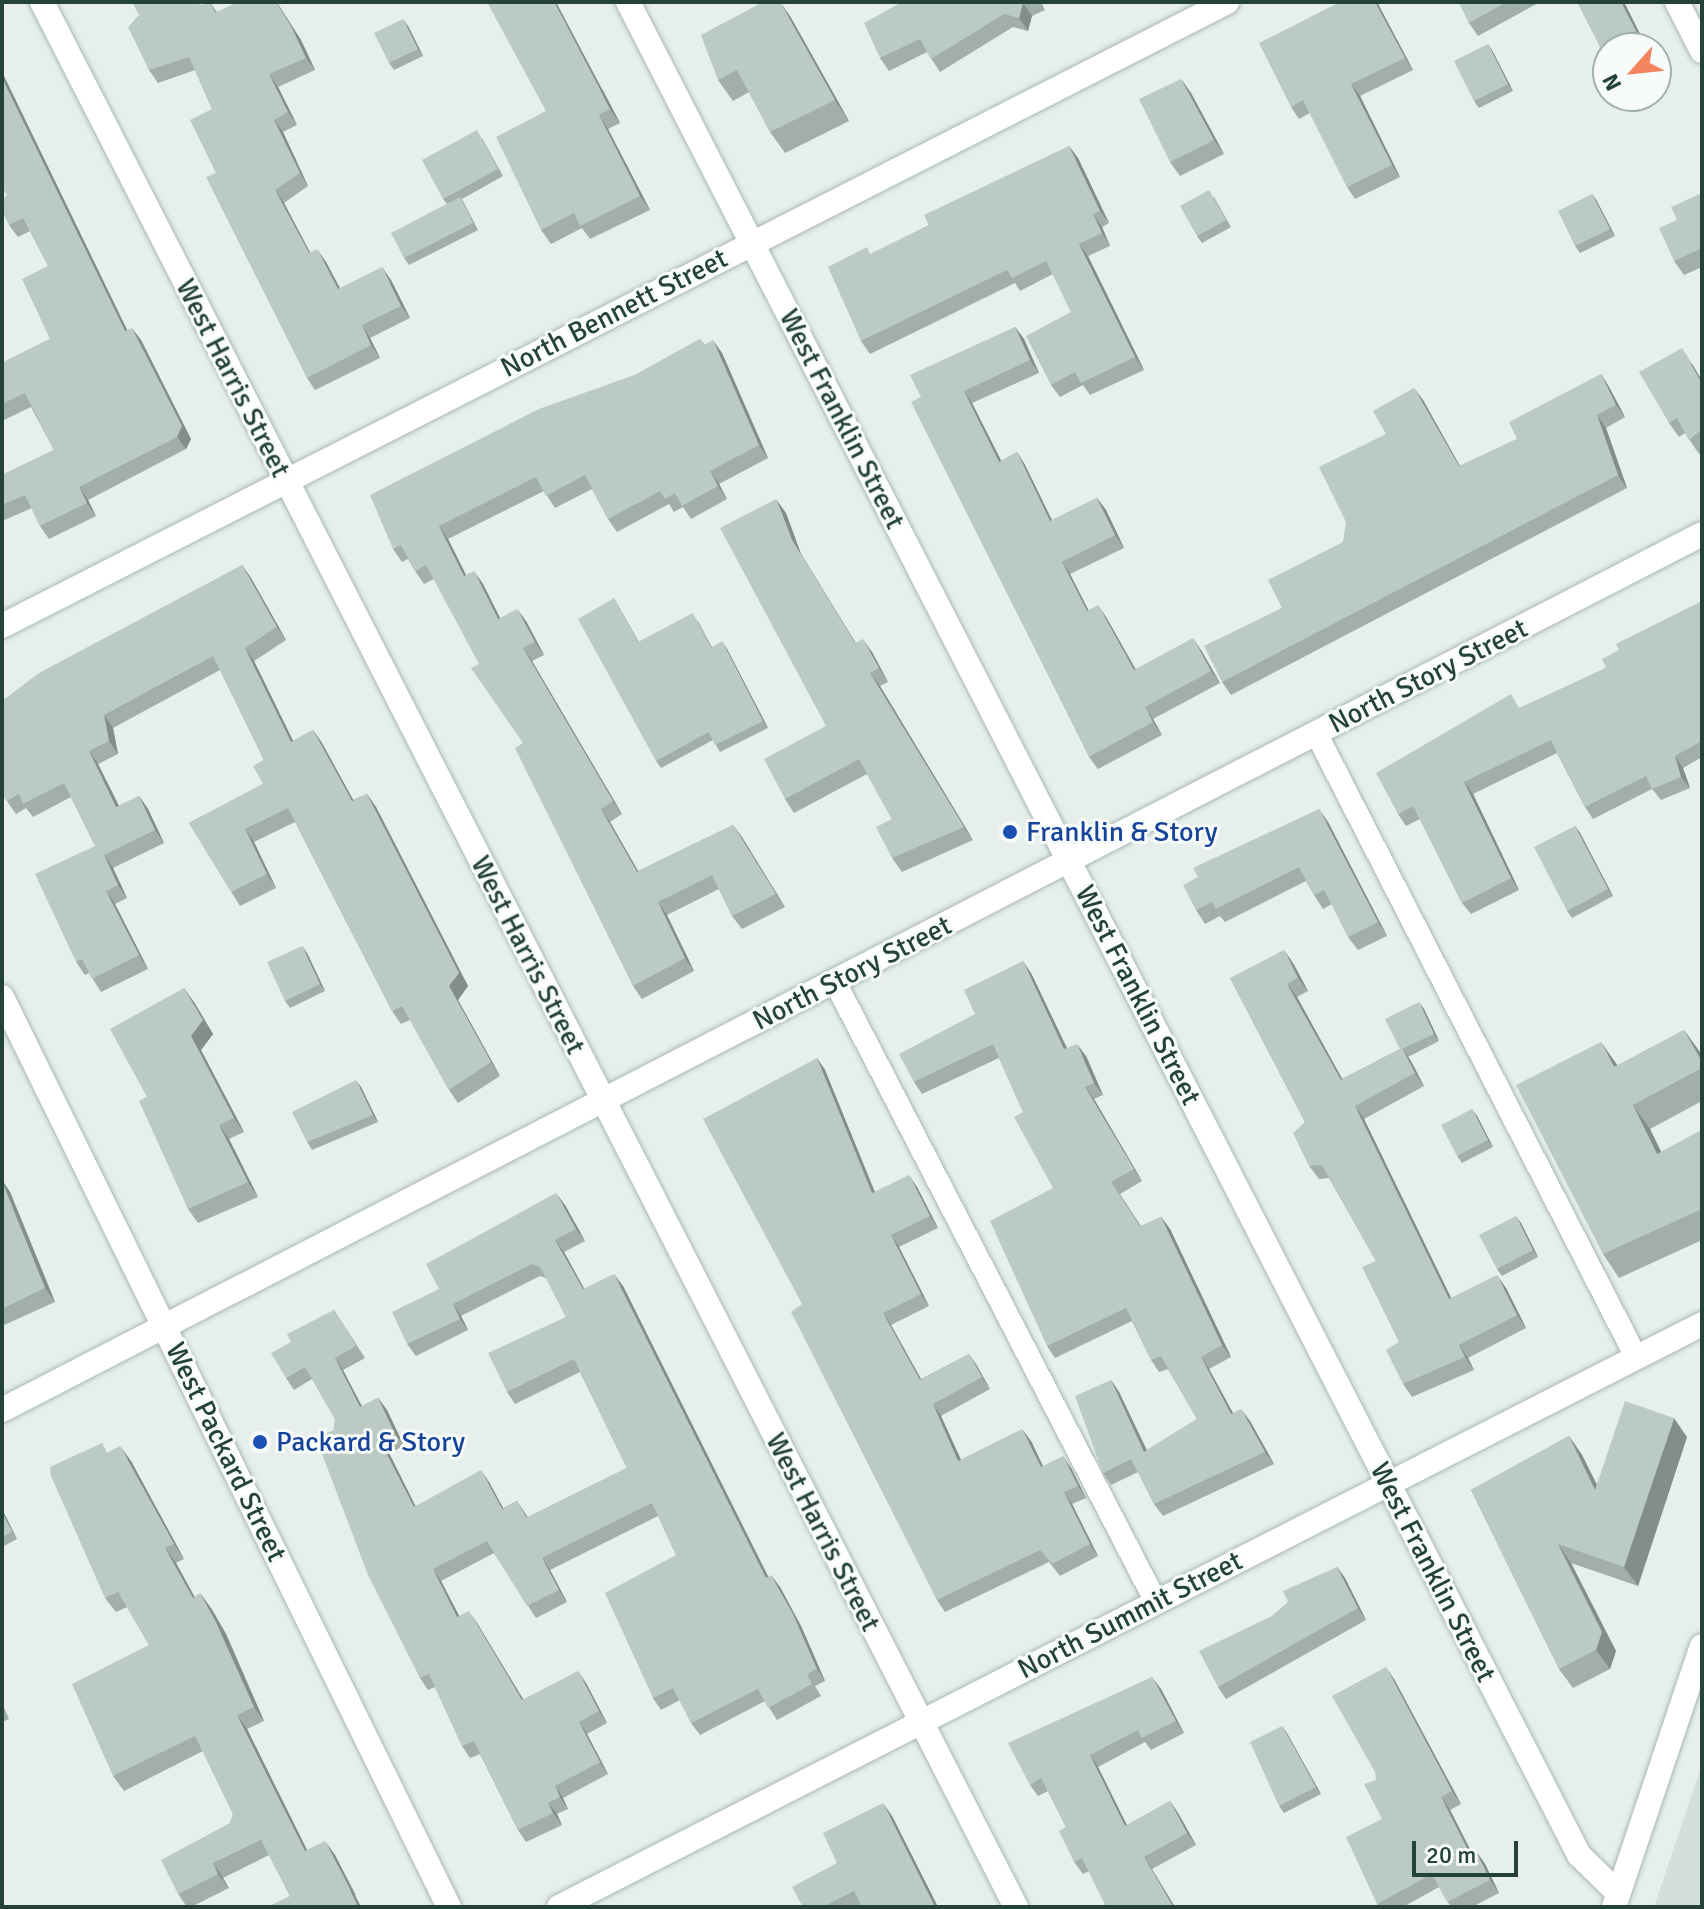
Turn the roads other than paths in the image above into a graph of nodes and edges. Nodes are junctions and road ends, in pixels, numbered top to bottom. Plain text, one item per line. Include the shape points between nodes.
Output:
1 (42, 2) edge
2 (628, 2) edge
3 (1227, 2) edge
4 (1677, 2) edge
5 (1702, 51) edge
6 (751, 243) junction
7 (285, 480) junction
8 (1702, 534) edge
9 (2, 626) edge
10 (1316, 733) junction
11 (1069, 861) junction
12 (835, 982) junction
13 (2, 997) edge
14 (602, 1103) junction
15 (1702, 1324) edge
16 (165, 1328) junction
17 (1635, 1355) junction
18 (2, 1410) edge
19 (1388, 1483) junction
20 (1156, 1602) junction
21 (1702, 1646) edge
22 (921, 1722) junction
23 (1616, 1900) edge
24 (449, 1907) edge
25 (559, 1907) edge
26 (1016, 1907) edge

1 - 7 street, West Harris Street
2 - 6 street, West Franklin Street
3 - 6 street, North Bennett Street
4 - 5 street
6 - 7 street, North Bennett Street
6 - 11 street, West Franklin Street
7 - 9 street, North Bennett Street
7 - 14 street, West Harris Street
8 - 10 street, North Story Street
10 - 11 street, North Story Street
10 - 17 lane
11 - 12 street, North Story Street
11 - 19 street, West Franklin Street
12 - 14 street, North Story Street
12 - 20 lane
13 - 16 street, West Packard Street
14 - 16 street, North Story Street
14 - 22 street, West Harris Street
15 - 17 street, North Summit Street
16 - 18 street, North Story Street
16 - 24 street, West Packard Street
17 - 19 street, North Summit Street
19 - 20 street, North Summit Street
19 - 23 street, West Franklin Street via 1579,1855
20 - 22 street, North Summit Street
21 - 23 street
22 - 25 street, North Summit Street
22 - 26 street, West Harris Street

